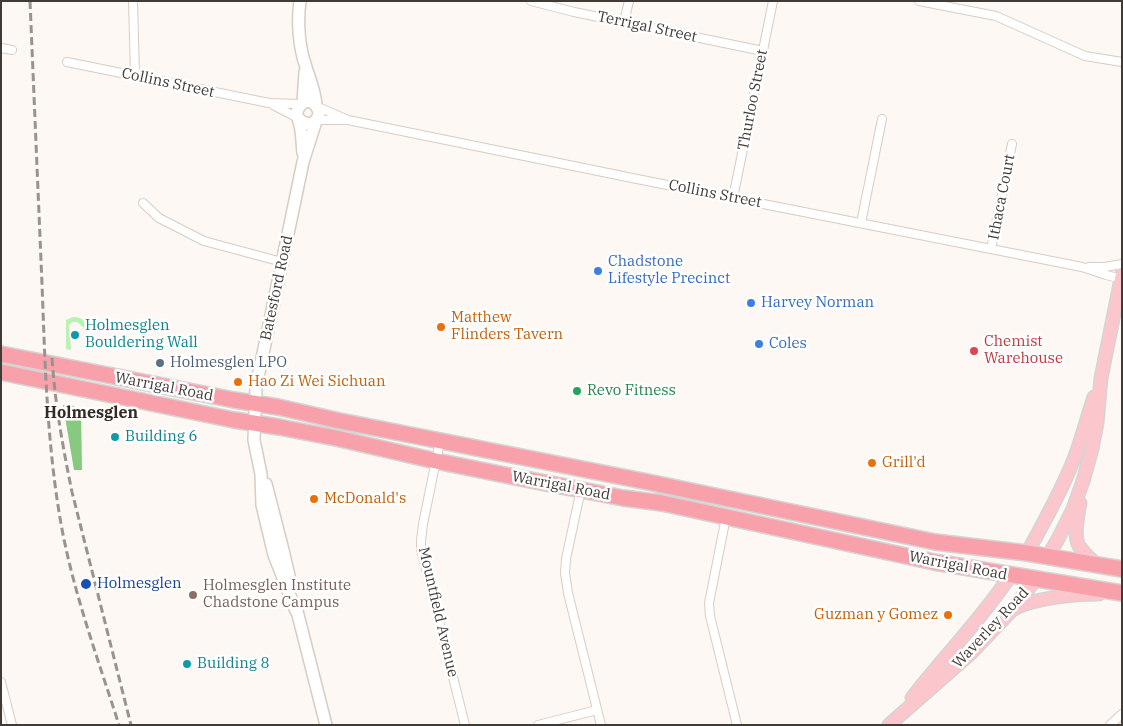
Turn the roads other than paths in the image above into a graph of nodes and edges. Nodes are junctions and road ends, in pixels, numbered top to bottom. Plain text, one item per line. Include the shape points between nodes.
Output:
1 (133, 1) edge
2 (300, 1) edge
3 (531, 1) edge
4 (629, 1) edge
5 (773, 1) edge
6 (919, 1) edge
7 (624, 22) junction
8 (1, 48) edge
9 (12, 50) dead end
10 (763, 51) junction
11 (67, 62) dead end
12 (1122, 62) edge
13 (305, 66) junction
14 (135, 76) junction
15 (270, 103) junction
16 (302, 103) junction
17 (317, 106) junction
18 (299, 118) junction
19 (882, 119) dead end
20 (316, 120) junction
21 (348, 120) junction
22 (1012, 144) dead end
23 (303, 162) junction
24 (734, 198) junction
25 (143, 203) dead end
26 (860, 223) junction
27 (992, 249) junction
28 (282, 262) junction
29 (1122, 264) edge
30 (1082, 267) junction
31 (1121, 277) edge
32 (1, 354) edge
33 (1, 372) edge
34 (1101, 378) junction
35 (255, 403) junction
36 (254, 423) junction
37 (440, 441) junction
38 (436, 461) junction
39 (1083, 481) junction
40 (581, 489) junction
41 (726, 516) junction
42 (1027, 552) junction
43 (1048, 556) junction
44 (1096, 564) junction
45 (1122, 569) edge
46 (1010, 576) junction
47 (1036, 580) junction
48 (1120, 593) edge
49 (1010, 611) junction
50 (1, 682) edge
51 (597, 710) junction
52 (1122, 714) edge
53 (893, 721) edge
54 (12, 725) edge
55 (326, 725) edge
56 (465, 725) edge
57 (538, 725) edge
58 (601, 725) edge
59 (737, 725) edge
60 (1110, 725) edge

1 - 14 street
2 - 13 street via 298,24
3 - 7 street, Terrigal Street
4 - 7 street
5 - 10 street, Thurloo Street
6 - 12 street via 996,16 1085,56
7 - 10 street, Terrigal Street
8 - 9 street
10 - 24 street, Thurloo Street
11 - 14 street, Collins Street
13 - 16 street
13 - 17 street
14 - 15 street, Collins Street
15 - 16 street, Collins Street
15 - 18 street, Collins Street
16 - 17 street via 310,102
16 - 18 street via 298,109
17 - 20 street via 319,114
17 - 21 street, Collins Street
18 - 20 street via 309,124
18 - 23 street, Batesford Road
19 - 26 street
20 - 21 street, Collins Street
20 - 23 street, Batesford Road
21 - 24 street, Collins Street
22 - 27 street, Ithaca Court
23 - 28 street, Batesford Road
24 - 26 street, Collins Street
25 - 28 street via 159,218 204,241
26 - 27 street, Collins Street
27 - 30 street, Collins Street
28 - 35 street, Batesford Road
29 - 30 street, Collins Street
30 - 31 street, Collins Street via 1106,276
31 - 34 main road, Waverley Road
32 - 35 highway, Warrigal Road
33 - 36 highway, Warrigal Road
34 - 39 main road, Waverley Road via 1097,423
34 - 42 main road, Waverley Road via 1065,481
35 - 36 street, Batesford Road
35 - 37 highway, Warrigal Road
36 - 38 highway, Warrigal Road
36 - 55 street, Batesford Road via 254,444 261,474
37 - 38 street, Mountfield Avenue
37 - 42 highway, Warrigal Road via 935,542
38 - 40 highway, Warrigal Road
38 - 56 street, Mountfield Avenue via 422,524 421,549
39 - 43 main road, Waverley Road via 1073,509
39 - 44 main road via 1077,541
40 - 41 highway, Warrigal Road
40 - 51 street via 565,573
41 - 46 highway, Warrigal Road
41 - 59 street via 709,603
42 - 43 highway, Warrigal Road
42 - 46 highway, Waverley Road
43 - 44 highway, Warrigal Road
43 - 47 highway, Waverley Road
44 - 45 highway, Warrigal Road
46 - 47 highway, Warrigal Road
46 - 53 main road, Waverley Road via 986,611
47 - 48 highway, Warrigal Road
47 - 49 main road, Waverley Road
48 - 49 main road via 1080,594 1026,604
49 - 53 main road, Waverley Road via 972,652
50 - 54 street
51 - 57 street
51 - 58 street
52 - 60 street

